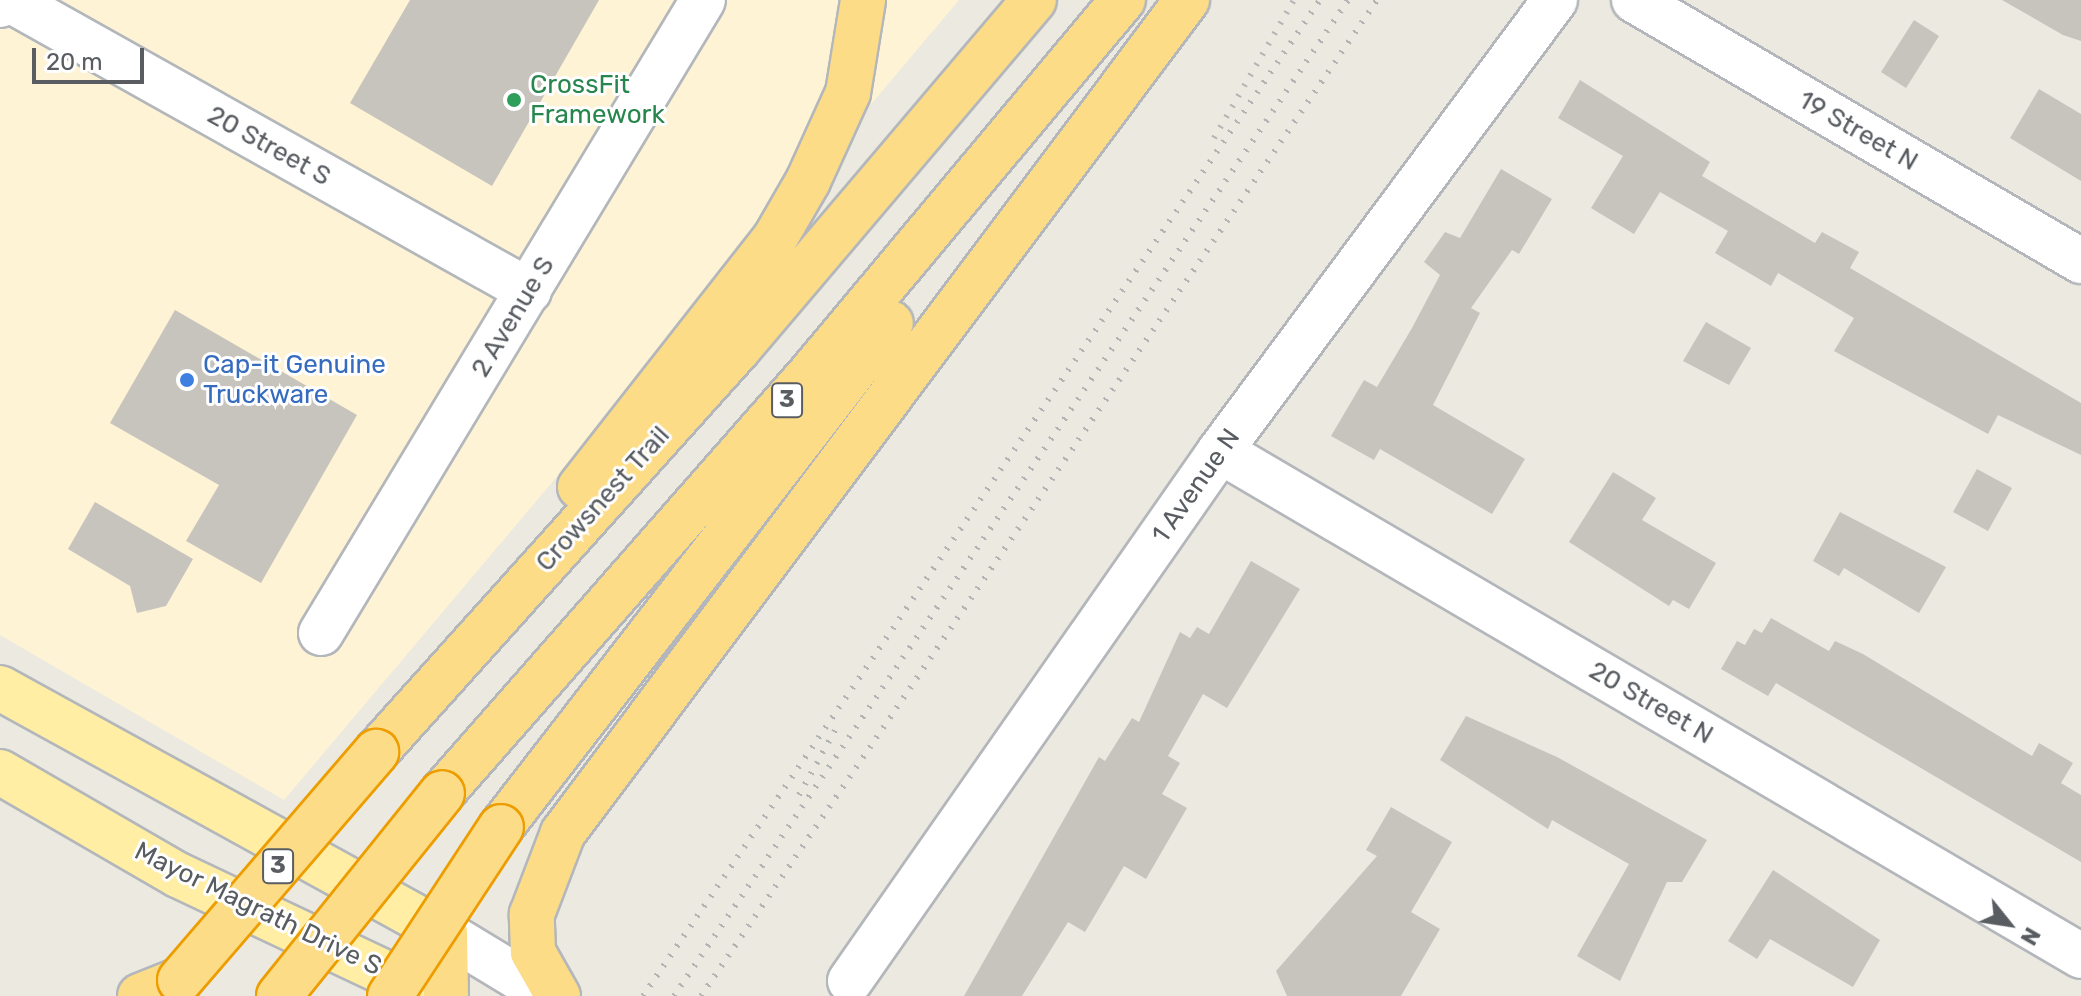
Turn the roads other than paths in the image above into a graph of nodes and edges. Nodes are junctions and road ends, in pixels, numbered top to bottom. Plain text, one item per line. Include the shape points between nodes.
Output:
1 (3, 0) edge
2 (10, 0) edge
3 (703, 0) edge
4 (863, 0) edge
5 (1034, 0) edge
6 (1123, 0) edge
7 (1130, 0) edge
8 (1187, 0) edge
9 (1555, 0) edge
10 (1634, 0) edge
11 (0, 5) edge
12 (2081, 261) edge
13 (529, 291) junction
14 (1220, 451) junction
15 (321, 633) dead end
16 (0, 688) edge
17 (411, 712) junction
18 (0, 772) edge
19 (445, 933) junction
20 (2081, 956) edge
21 (850, 981) dead end
22 (175, 988) edge
23 (140, 996) edge
24 (279, 996) edge
25 (390, 996) edge
26 (434, 996) edge
27 (446, 996) edge
28 (549, 996) edge
29 (558, 996) edge

1 - 11 street
2 - 13 street, 20 Street S
3 - 13 street, 2 Avenue S
4 - 17 highway via 848,93 774,240
5 - 17 highway, Crowsnest Trail / 3 via 739,348
6 - 24 highway, 3, bridge via 810,374 442,793
7 - 25 highway, bridge via 937,265 501,827
8 - 29 highway via 563,833 532,914 533,952
9 - 14 street, 1 Avenue N
10 - 12 street, 19 Street N
13 - 15 street, 2 Avenue S
14 - 20 street, 20 Street N
14 - 21 street, 1 Avenue N
16 - 19 main road
17 - 22 highway, Crowsnest Trail / 3, bridge
18 - 26 main road, Mayor Magrath Drive S via 178,875
19 - 27 highway
19 - 28 street
22 - 23 highway

